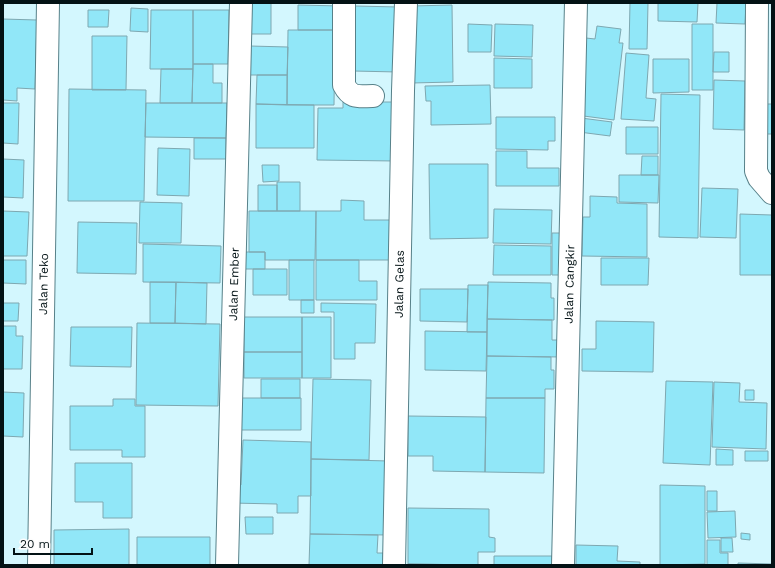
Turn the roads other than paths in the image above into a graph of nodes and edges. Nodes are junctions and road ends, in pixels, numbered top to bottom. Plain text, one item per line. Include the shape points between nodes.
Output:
1 (48, 3) edge
2 (242, 3) edge
3 (344, 3) edge
4 (406, 3) edge
5 (576, 3) edge
6 (757, 3) edge
7 (373, 96) dead end
8 (772, 193) edge
9 (39, 565) edge
10 (227, 565) edge
11 (394, 565) edge
12 (563, 565) edge

1 - 9 street, Jalan Teko
2 - 10 street, Jalan Ember
3 - 7 street via 344,84 354,96
4 - 11 street, Jalan Gelas
5 - 12 street, Jalan Cangkir
6 - 8 street via 756,171

